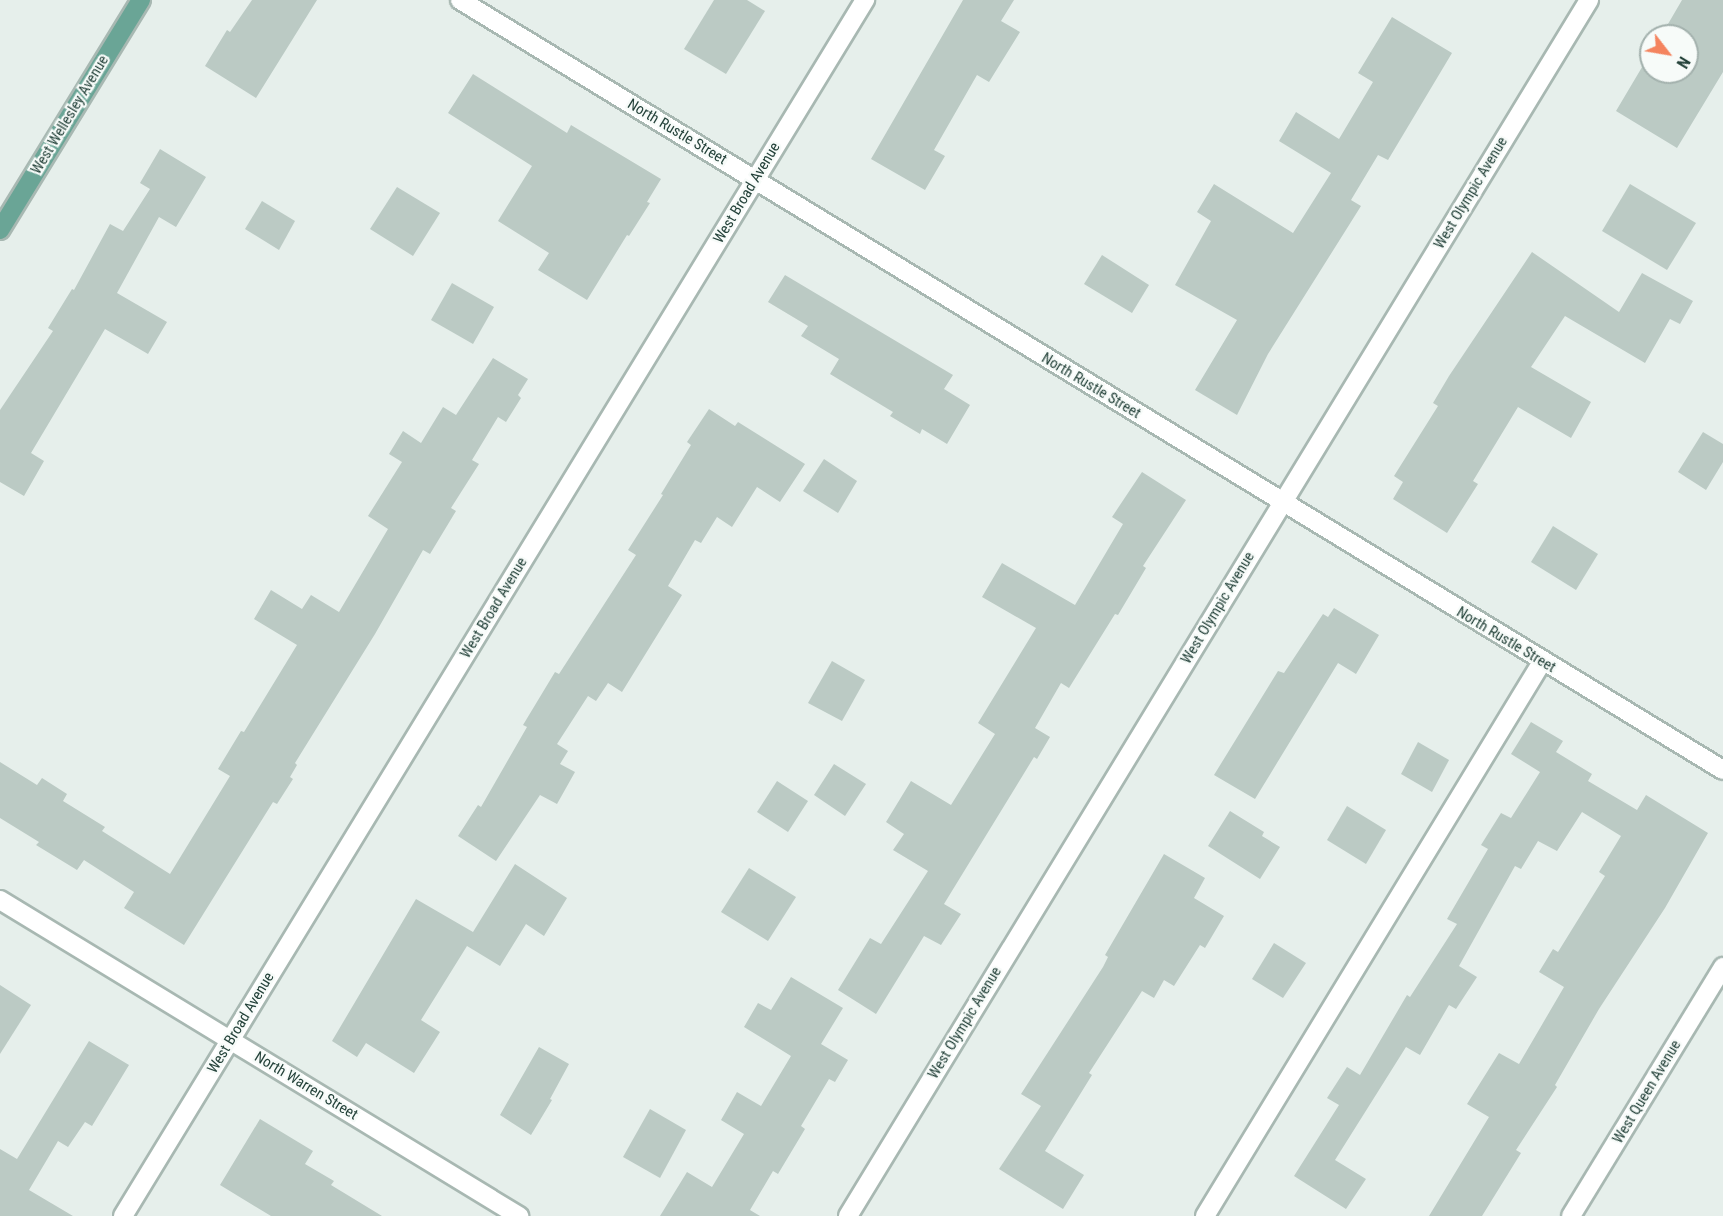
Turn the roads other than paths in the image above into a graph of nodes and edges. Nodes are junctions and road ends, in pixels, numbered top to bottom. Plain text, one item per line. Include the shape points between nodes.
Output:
1 (141, 0) edge
2 (460, 0) edge
3 (865, 0) edge
4 (1589, 0) edge
5 (480, 5) edge
6 (756, 180) junction
7 (0, 230) edge
8 (1282, 502) junction
9 (1542, 662) junction
10 (1723, 770) edge
11 (0, 900) edge
12 (1723, 967) edge
13 (230, 1040) junction
14 (123, 1216) edge
15 (519, 1216) edge
16 (848, 1216) edge
17 (1205, 1216) edge
18 (1571, 1216) edge

1 - 7 main road, West Wellesley Avenue
2 - 5 street, North Rustle Street
3 - 6 street, West Broad Avenue
4 - 8 street, West Olympic Avenue
5 - 6 street, North Rustle Street
6 - 8 street, North Rustle Street
6 - 13 street, West Broad Avenue
8 - 9 street, North Rustle Street
8 - 16 street, West Olympic Avenue
9 - 10 street, North Rustle Street
9 - 17 street
11 - 13 street, North Warren Street
12 - 18 street, West Queen Avenue
13 - 14 street, West Broad Avenue
13 - 15 street, North Warren Street

